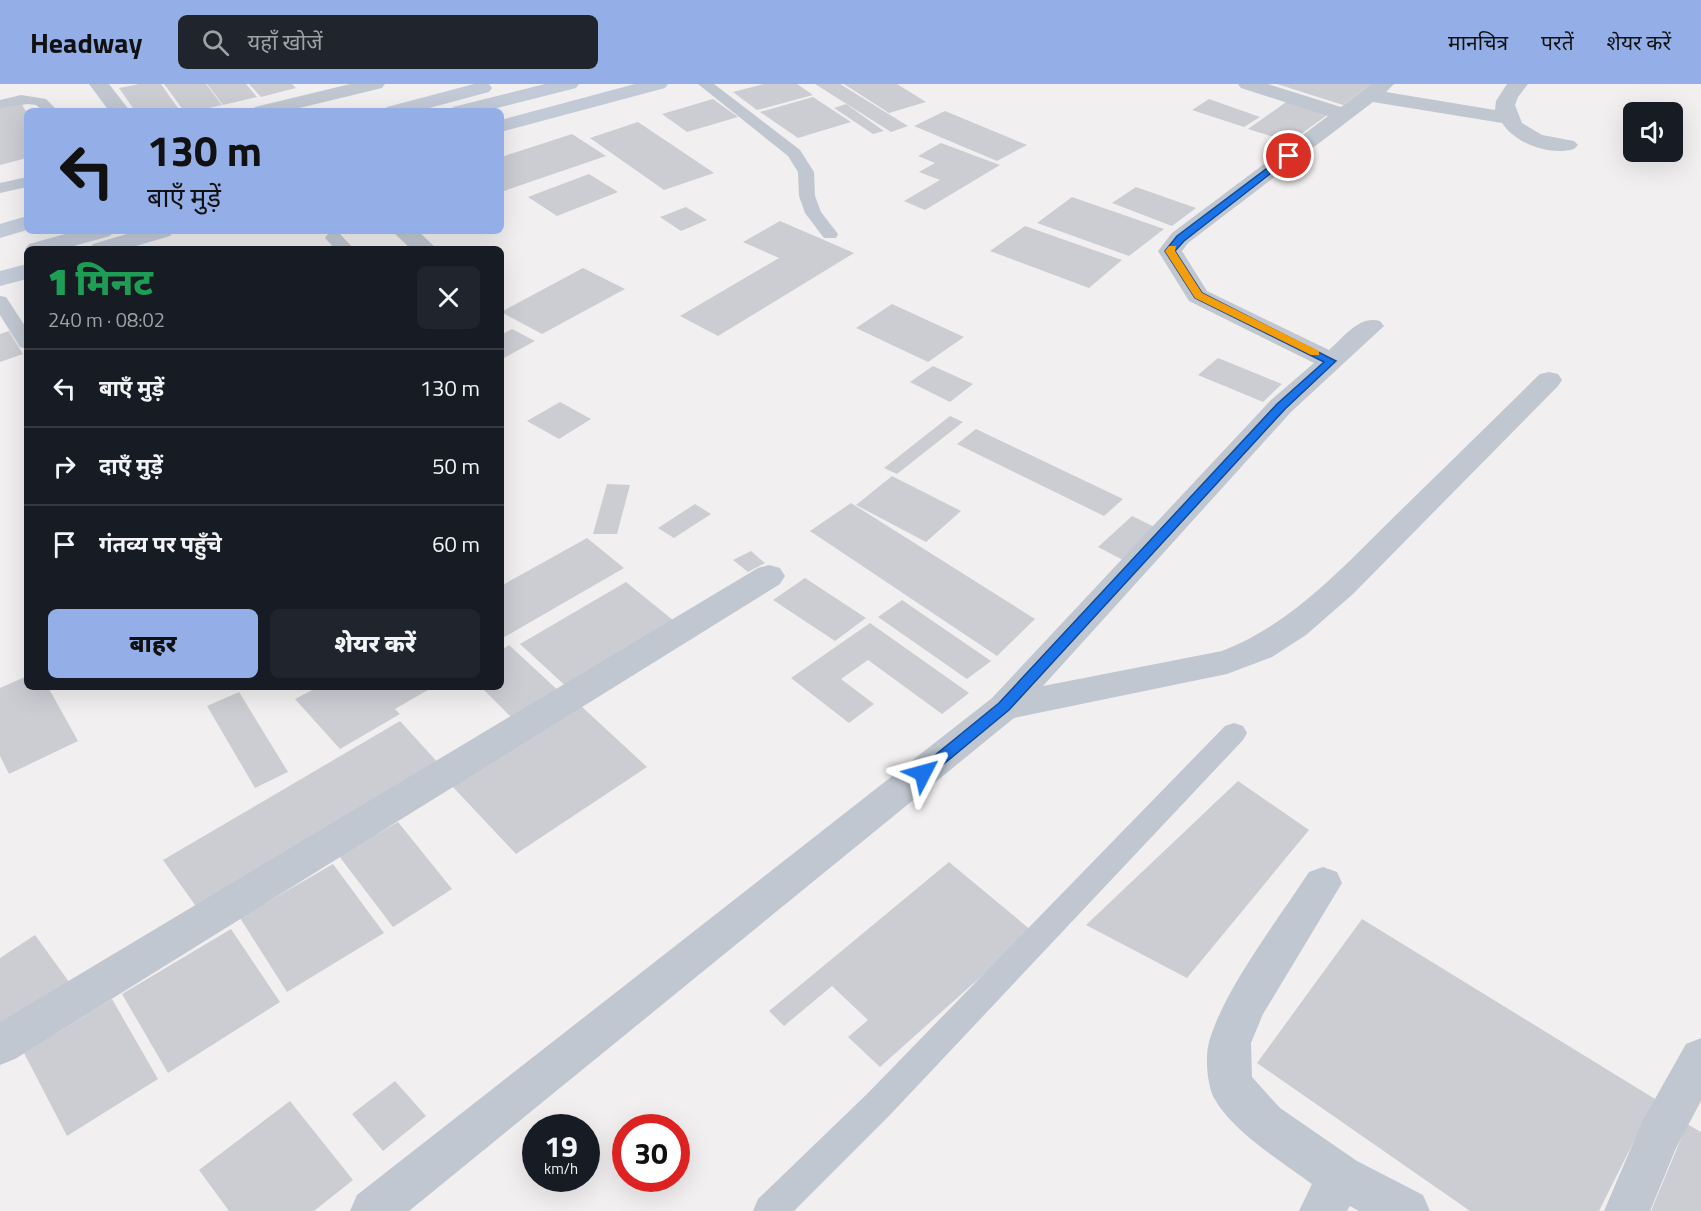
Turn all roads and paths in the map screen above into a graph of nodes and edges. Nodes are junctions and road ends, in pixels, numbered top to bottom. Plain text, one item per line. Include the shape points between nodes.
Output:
1 (99, 84) edge
2 (375, 84) edge
3 (499, 84) edge
4 (569, 84) edge
5 (658, 84) edge
6 (705, 84) edge
7 (1248, 84) edge
8 (1518, 84) edge
9 (1376, 90) edge
10 (0, 104) edge
11 (49, 108) edge
12 (118, 108) edge
13 (275, 108) edge
14 (406, 108) edge
15 (472, 108) edge
16 (1343, 114) junction
17 (1509, 118) junction
18 (504, 125) edge
19 (1567, 145) dead end
20 (24, 183) edge
21 (0, 188) edge
22 (24, 207) edge
23 (0, 213) edge
24 (24, 224) edge
25 (0, 231) edge
26 (91, 234) edge
27 (152, 234) edge
28 (408, 234) edge
29 (830, 234) dead end
30 (48, 246) edge
31 (111, 246) edge
32 (422, 246) edge
33 (24, 253) edge
34 (0, 259) edge
35 (24, 272) edge
36 (0, 279) edge
37 (0, 301) edge
38 (1371, 326) dead end
39 (24, 338) edge
40 (1331, 361) junction
41 (1549, 380) dead end
42 (769, 576) dead end
43 (1004, 706) junction
44 (1234, 733) dead end
45 (1323, 883) dead end
46 (0, 1045) edge
47 (1701, 1058) edge
48 (1331, 1194) edge
49 (373, 1211) edge
50 (770, 1211) edge
51 (1407, 1211) edge
52 (1627, 1211) edge

1 - 12 street
2 - 13 street
3 - 14 main road
4 - 15 main road
5 - 18 main road
6 - 29 lane via 794,153 806,172 807,196 813,213
7 - 16 street
8 - 17 street via 1504,100
9 - 16 street
9 - 17 street
10 - 11 lane via 29,99 46,103
16 - 40 street via 1180,238 1170,251 1198,296
17 - 19 street via 1522,135
20 - 21 lane
22 - 23 main road
24 - 25 main road
26 - 30 main road
27 - 31 main road
28 - 32 street
33 - 34 main road
35 - 36 main road
37 - 39 lane
38 - 40 street
40 - 43 street via 1281,406
41 - 43 street via 1342,586 1295,627 1260,649 1227,662
42 - 46 street
43 - 49 street
44 - 50 lane via 878,1105
45 - 48 street via 1246,1004 1230,1043 1230,1084
47 - 52 street via 1659,1135
48 - 51 street

